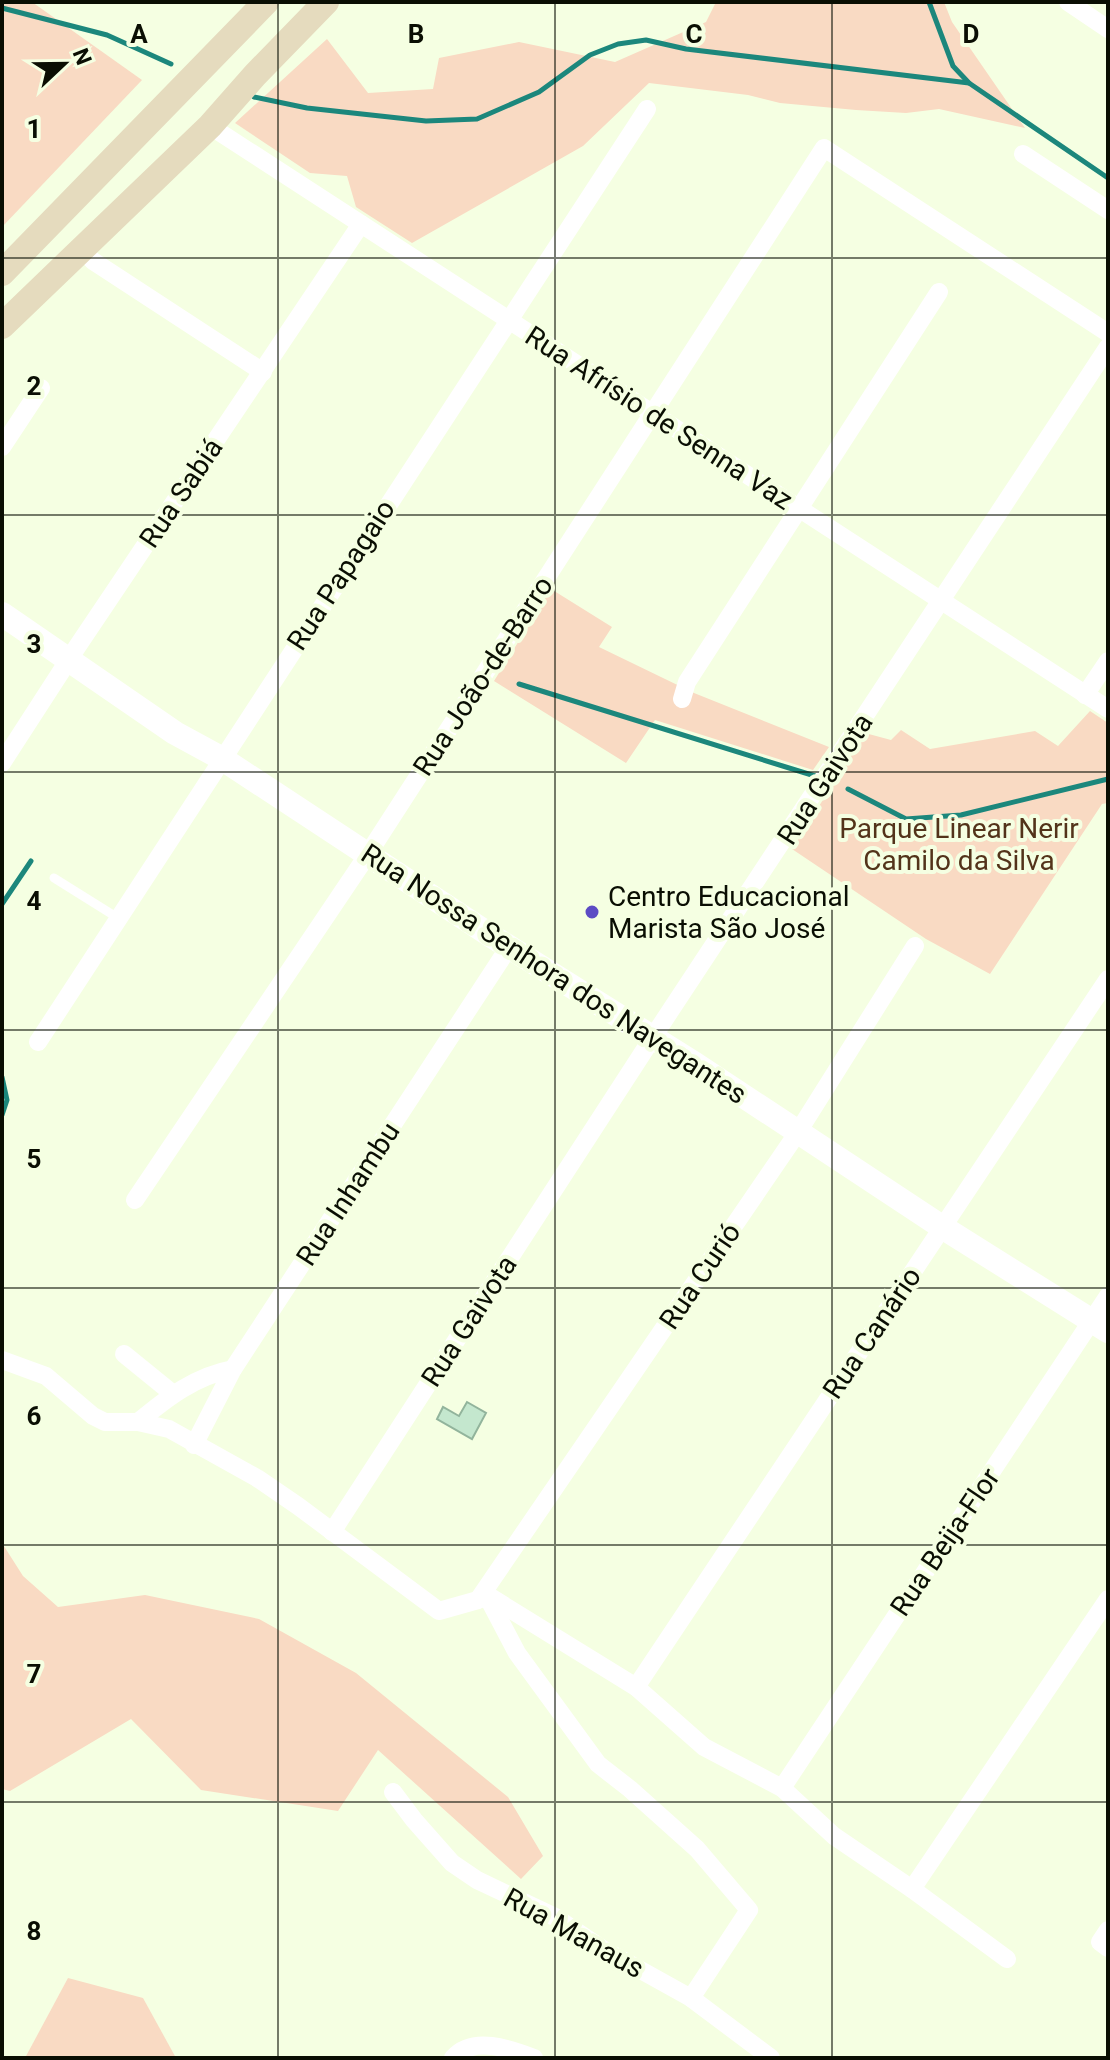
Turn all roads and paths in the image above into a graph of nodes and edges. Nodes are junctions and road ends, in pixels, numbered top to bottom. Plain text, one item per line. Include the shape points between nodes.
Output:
1 (266, 2) edge
2 (315, 2) edge
3 (326, 2) edge
4 (1068, 2) edge
5 (1108, 29) edge
6 (255, 75) junction
7 (647, 109) dead end
8 (210, 126) junction
9 (1023, 154) dead end
10 (1108, 210) edge
11 (361, 224) junction
12 (81, 248) junction
13 (9, 266) edge
14 (40, 288) junction
15 (939, 292) dead end
16 (509, 320) junction
17 (2, 326) edge
18 (1108, 333) edge
19 (1108, 347) edge
20 (263, 372) junction
21 (41, 388) dead end
22 (652, 413) junction
23 (2, 447) edge
24 (799, 509) junction
25 (942, 601) junction
26 (2, 614) edge
27 (69, 660) junction
28 (1108, 661) edge
29 (685, 690) dead end
30 (1085, 695) junction
31 (1108, 709) edge
32 (221, 758) junction
33 (2, 763) edge
34 (368, 854) junction
35 (54, 878) dead end
36 (118, 918) junction
37 (915, 946) dead end
38 (509, 947) junction
39 (1108, 979) edge
40 (653, 1037) junction
41 (38, 1042) dead end
42 (798, 1132) junction
43 (135, 1200) dead end
44 (942, 1227) junction
45 (1108, 1296) edge
46 (1100, 1326) edge
47 (124, 1354) dead end
48 (2, 1360) edge
49 (233, 1369) junction
50 (172, 1393) junction
51 (138, 1422) junction
52 (194, 1445) junction
53 (332, 1532) junction
54 (482, 1597) junction
55 (1108, 1599) edge
56 (636, 1687) junction
57 (782, 1788) junction
58 (393, 1792) dead end
59 (912, 1889) junction
60 (1007, 1959) dead end
61 (691, 1998) junction
62 (453, 2058) edge
63 (534, 2058) edge
64 (771, 2058) edge

1 - 13 main road
2 - 6 main road via 260,55
3 - 6 main road
4 - 5 street
6 - 8 main road
7 - 16 street, Rua Papagaio
8 - 11 street, Rua Afrísio de Senna Vaz
8 - 12 main road
9 - 10 street
11 - 16 street, Rua Afrísio de Senna Vaz
11 - 20 street, Rua Sabiá
12 - 14 main road
12 - 20 street
13 - 14 main road
14 - 17 main road
15 - 24 street
16 - 22 street, Rua Afrísio de Senna Vaz
16 - 32 street, Rua Papagaio
18 - 22 street, Rua João-de-Barro via 824,148
19 - 25 street, Rua Gaivota
20 - 27 street, Rua Sabiá
21 - 23 street
22 - 24 street, Rua Afrísio de Senna Vaz
22 - 34 street, Rua João-de-Barro
24 - 25 street, Rua Afrísio de Senna Vaz
24 - 29 street
25 - 30 street, Rua Afrísio de Senna Vaz
25 - 40 street, Rua Gaivota
26 - 27 street, Rua Nossa Senhora dos Navegantes
27 - 32 street, Rua Nossa Senhora dos Navegantes
27 - 33 street, Rua Sabiá
28 - 30 street
30 - 31 street, Rua Afrísio de Senna Vaz
32 - 34 street, Rua Nossa Senhora dos Navegantes
32 - 36 street, Rua Papagaio
34 - 38 street, Rua Nossa Senhora dos Navegantes
34 - 43 street, Rua João-de-Barro
35 - 36 lane
36 - 41 street, Rua Papagaio
37 - 42 street, Rua Curió
38 - 40 street, Rua Nossa Senhora dos Navegantes
38 - 49 street, Rua Inhambu
39 - 44 street, Rua Canário
40 - 42 street, Rua Nossa Senhora dos Navegantes
40 - 53 street, Rua Gaivota
42 - 44 street, Rua Nossa Senhora dos Navegantes
42 - 54 street, Rua Curió
44 - 46 street, Rua Nossa Senhora dos Navegantes
44 - 56 street, Rua Canário
45 - 46 street, Rua Beija-Flor
46 - 57 street, Rua Beija-Flor
47 - 50 street
48 - 51 street via 46,1376 105,1422
49 - 50 street
49 - 52 street, Rua Inhambu
50 - 51 street
51 - 52 street via 169,1429
52 - 53 street via 277,1491
53 - 54 street via 439,1611
54 - 56 street
54 - 61 street via 598,1764 697,1849 749,1910
55 - 59 street
56 - 57 street via 704,1747
57 - 59 street via 834,1836
58 - 61 street, Rua Manaus via 452,1863
59 - 60 street
61 - 64 street, Rua Manaus
62 - 63 street via 469,2046 489,2045

